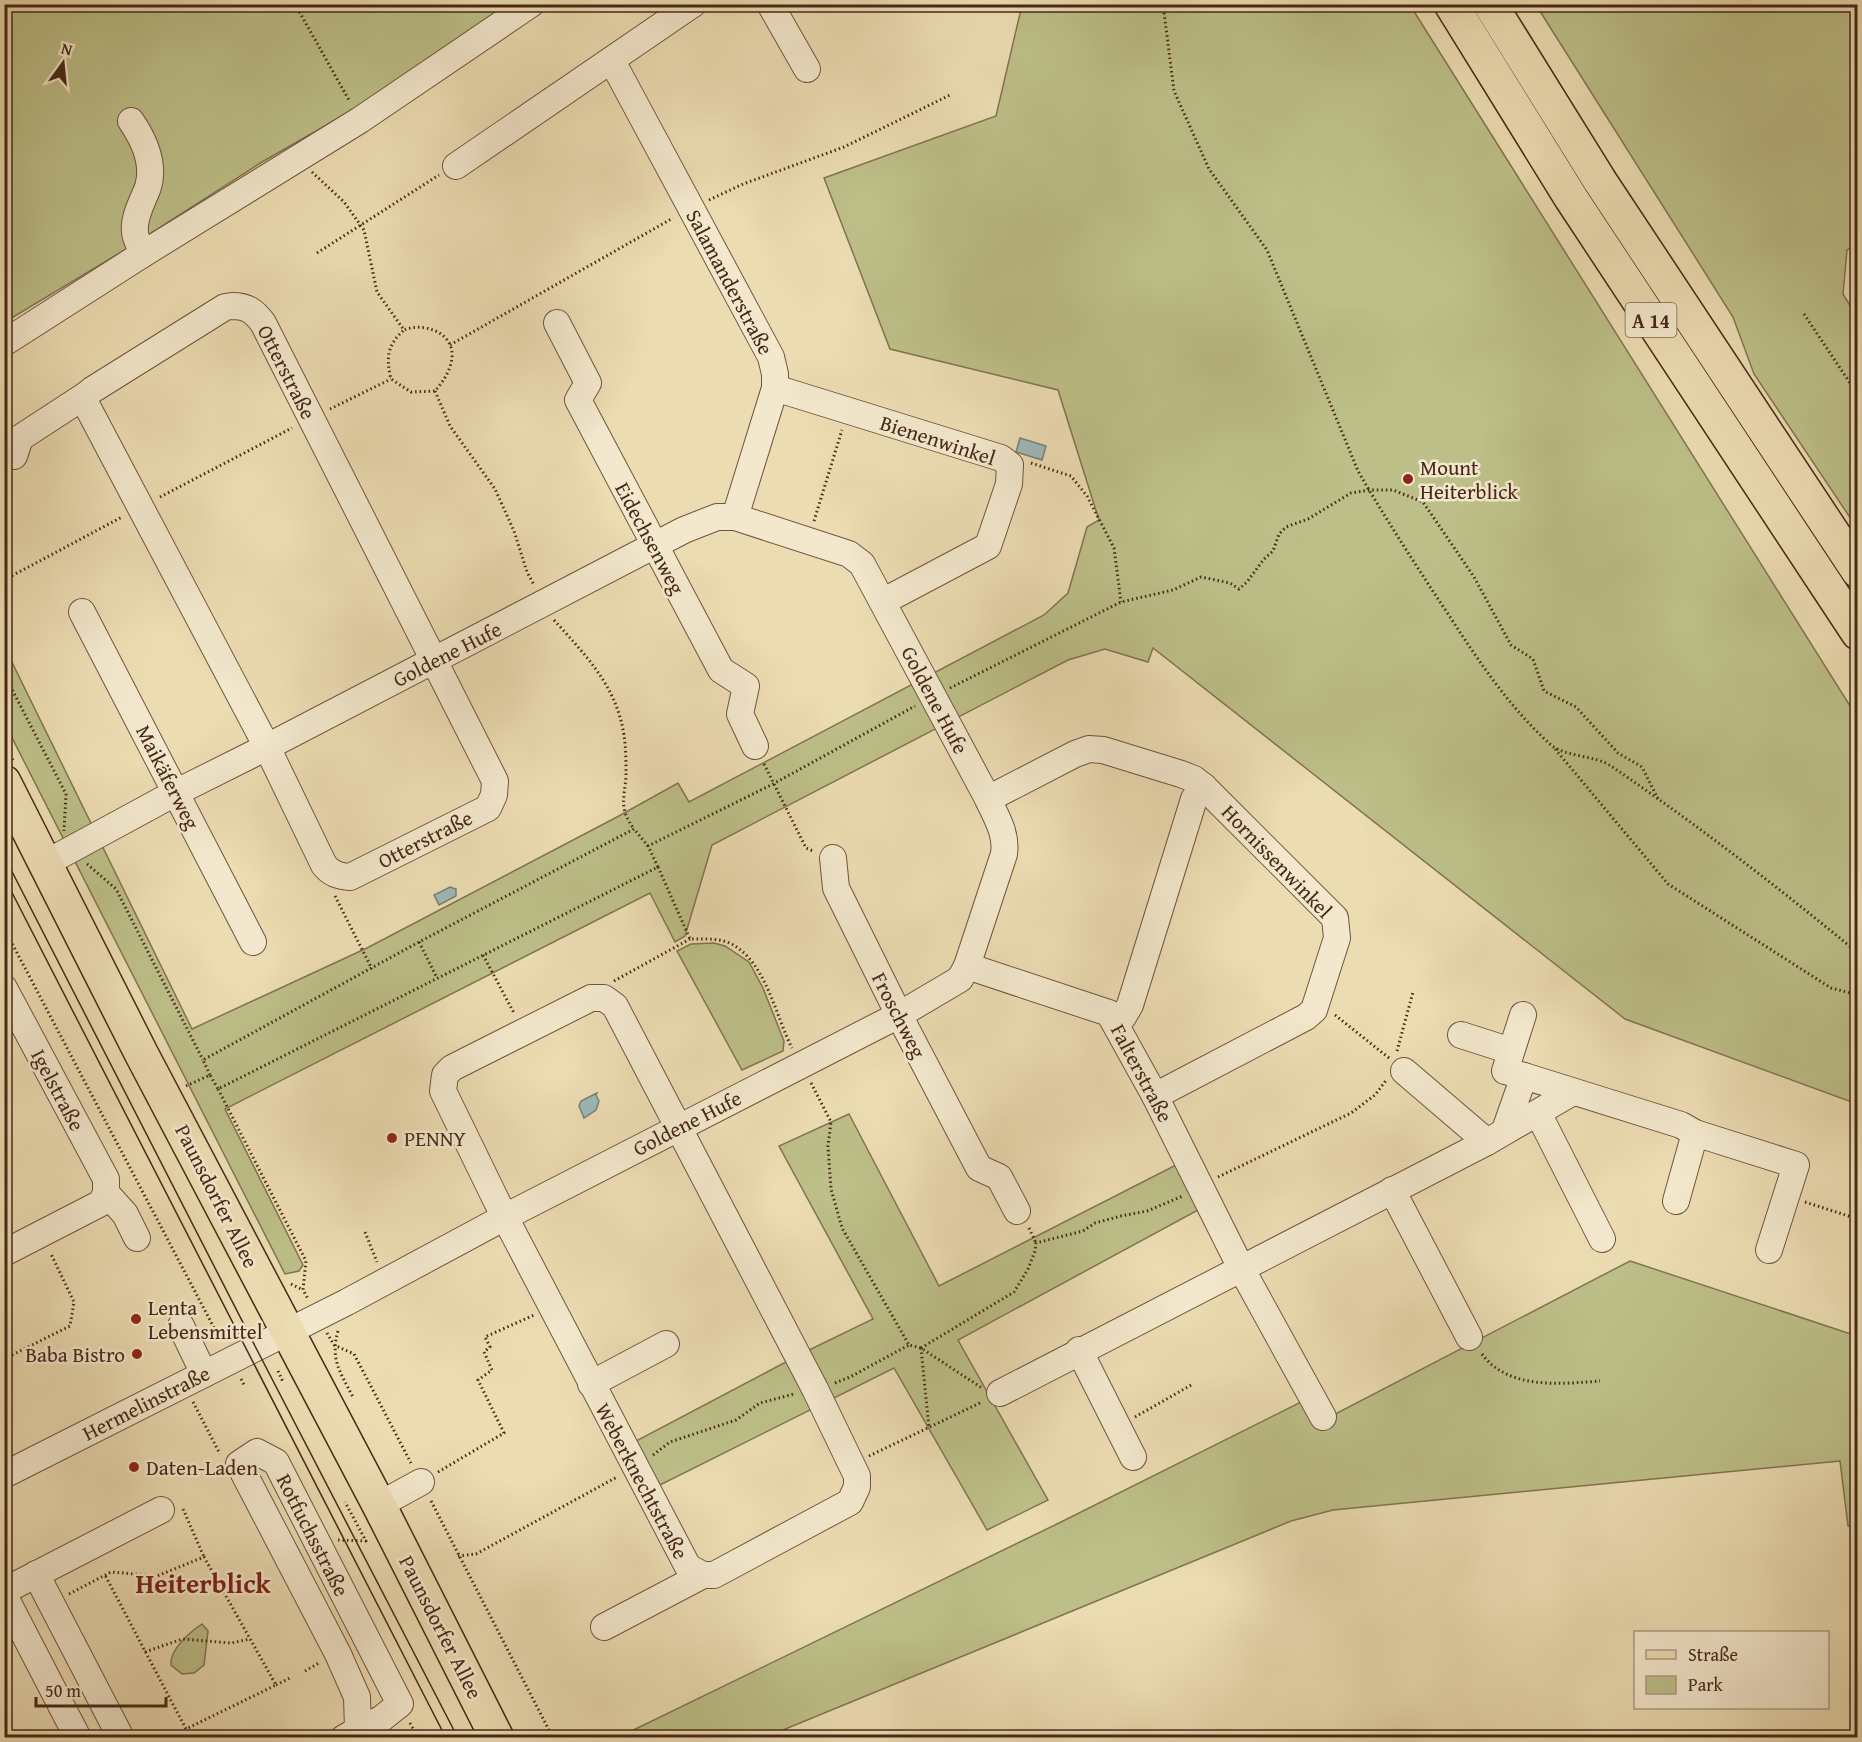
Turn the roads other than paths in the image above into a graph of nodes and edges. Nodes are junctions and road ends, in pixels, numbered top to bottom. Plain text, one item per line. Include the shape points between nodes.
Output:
1 (531, 4) edge
2 (693, 4) edge
3 (770, 4) edge
4 (1451, 4) edge
5 (1490, 4) edge
6 (612, 61) junction
7 (807, 69) dead end
8 (131, 121) dead end
9 (456, 166) road end
10 (143, 254) junction
11 (557, 323) dead end
12 (4, 343) edge
13 (775, 388) junction
14 (86, 396) junction
15 (14, 456) dead end
16 (735, 517) junction
17 (654, 546) junction
18 (1857, 571) edge
19 (884, 601) junction
20 (82, 612) dead end
21 (1857, 633) edge
22 (433, 661) junction
23 (755, 746) road end
24 (267, 747) junction
25 (4, 782) edge
26 (1203, 786) junction
27 (175, 793) junction
28 (988, 799) junction
29 (833, 858) road end
30 (54, 859) junction
31 (253, 942) dead end
32 (967, 966) junction
33 (4, 988) edge
34 (899, 1015) junction
35 (1523, 1015) dead end
36 (1116, 1022) junction
37 (1461, 1035) dead end
38 (1511, 1051) junction
39 (1399, 1066) road end
40 (1524, 1076) junction
41 (1155, 1096) junction
42 (1583, 1096) junction
43 (1538, 1113) junction
44 (678, 1127) junction
45 (1695, 1133) junction
46 (1496, 1136) junction
47 (1392, 1190) junction
48 (106, 1193) junction
49 (1676, 1201) dead end
50 (1017, 1211) dead end
51 (505, 1217) junction
52 (137, 1238) dead end
53 (1602, 1239) dead end
54 (1769, 1250) dead end
55 (4, 1253) edge
56 (1241, 1268) junction
57 (181, 1326) dead end
58 (286, 1331) junction
59 (1469, 1336) road end
60 (666, 1344) dead end
61 (1080, 1350) junction
62 (194, 1379) junction
63 (591, 1384) junction
64 (997, 1394) road end
65 (1323, 1417) dead end
66 (1133, 1457) dead end
67 (4, 1475) edge
68 (421, 1482) road end
69 (379, 1505) junction
70 (161, 1510) road end
71 (36, 1574) junction
72 (703, 1575) junction
73 (4, 1593) edge
74 (604, 1627) dead end
75 (351, 1734) edge
76 (78, 1737) edge
77 (119, 1737) edge
78 (497, 1737) edge

1 - 10 street via 360,120
2 - 6 street
3 - 7 street
4 - 21 main road, A 14 via 1571,198
5 - 18 main road, A 14 via 1600,181
6 - 9 street
6 - 13 street, Salamanderstraße via 771,357
8 - 10 street via 148,153 150,167 135,232
10 - 12 street
11 - 17 street, Eidechsenweg via 588,383 578,400
13 - 16 street, Salamanderstraße
13 - 19 street, Bienenwinkel via 1000,458 1010,465 1009,484 988,546
14 - 15 street, Otterstraße via 21,438
14 - 22 street, Otterstraße via 225,307 239,306 255,313
14 - 24 street via 86,404
16 - 17 street, Goldene Hufe via 700,522
16 - 19 street, Goldene Hufe via 857,558
17 - 22 street, Goldene Hufe
17 - 23 street, Eidechsenweg via 721,670 746,686 740,714
19 - 28 street, Goldene Hufe
20 - 27 street, Maikäferweg
22 - 24 street, Goldene Hufe
22 - 24 street, Otterstraße via 495,781 488,808 350,877 328,871
24 - 27 street, Goldene Hufe
25 - 30 main road, Paunsdorfer Allee
26 - 28 street, Hornissenwinkel via 1181,774 1103,750 1089,750
26 - 36 street, Hornissenwinkel via 1194,799 1130,1005
26 - 41 street, Hornissenwinkel via 1335,918 1337,938 1318,1001 1306,1017
27 - 30 street, Goldene Hufe
27 - 31 street, Maikäferweg
28 - 32 street, Goldene Hufe via 1004,832 1005,844
29 - 34 street, Froschweg via 836,888
30 - 58 main road, Paunsdorfer Allee via 141,1053
32 - 34 street, Goldene Hufe via 960,979
32 - 36 street, Falterstraße via 1096,1008 1109,1013
33 - 48 street, Igelstraße via 106,1179
34 - 44 street, Goldene Hufe
34 - 50 street, Froschweg via 980,1168 999,1177
35 - 38 street
36 - 41 street, Falterstraße
37 - 38 street
38 - 40 street via 1505,1071
39 - 46 street
40 - 42 street
40 - 46 street
41 - 56 street, Falterstraße
42 - 43 street
42 - 45 street via 1681,1125
43 - 46 street
43 - 53 street
44 - 51 street, Goldene Hufe
44 - 51 street, Weberknechtstraße via 615,1006 604,998 591,998 523,1030 452,1068 443,1084
44 - 72 street, Weberknechtstraße via 857,1476 857,1488 850,1502 714,1575
45 - 49 street
45 - 54 street via 1796,1165
46 - 47 street
47 - 56 street
47 - 59 street
48 - 52 street via 125,1214
48 - 55 street via 101,1203
51 - 58 street, Goldene Hufe
51 - 63 street, Weberknechtstraße
56 - 61 street
56 - 65 street, Falterstraße
57 - 62 street
58 - 62 street, Hermelinstraße
58 - 69 main road, Paunsdorfer Allee
60 - 63 street
61 - 64 street
61 - 66 street
62 - 67 street, Hermelinstraße
63 - 72 street, Weberknechtstraße via 688,1567
68 - 69 street
69 - 78 main road, Paunsdorfer Allee
70 - 71 street
71 - 73 street
71 - 77 street
72 - 74 street
73 - 76 street
75 - 75 street, Rotfuchsstraße via 357,1697 239,1464 257,1452 276,1462 400,1704

